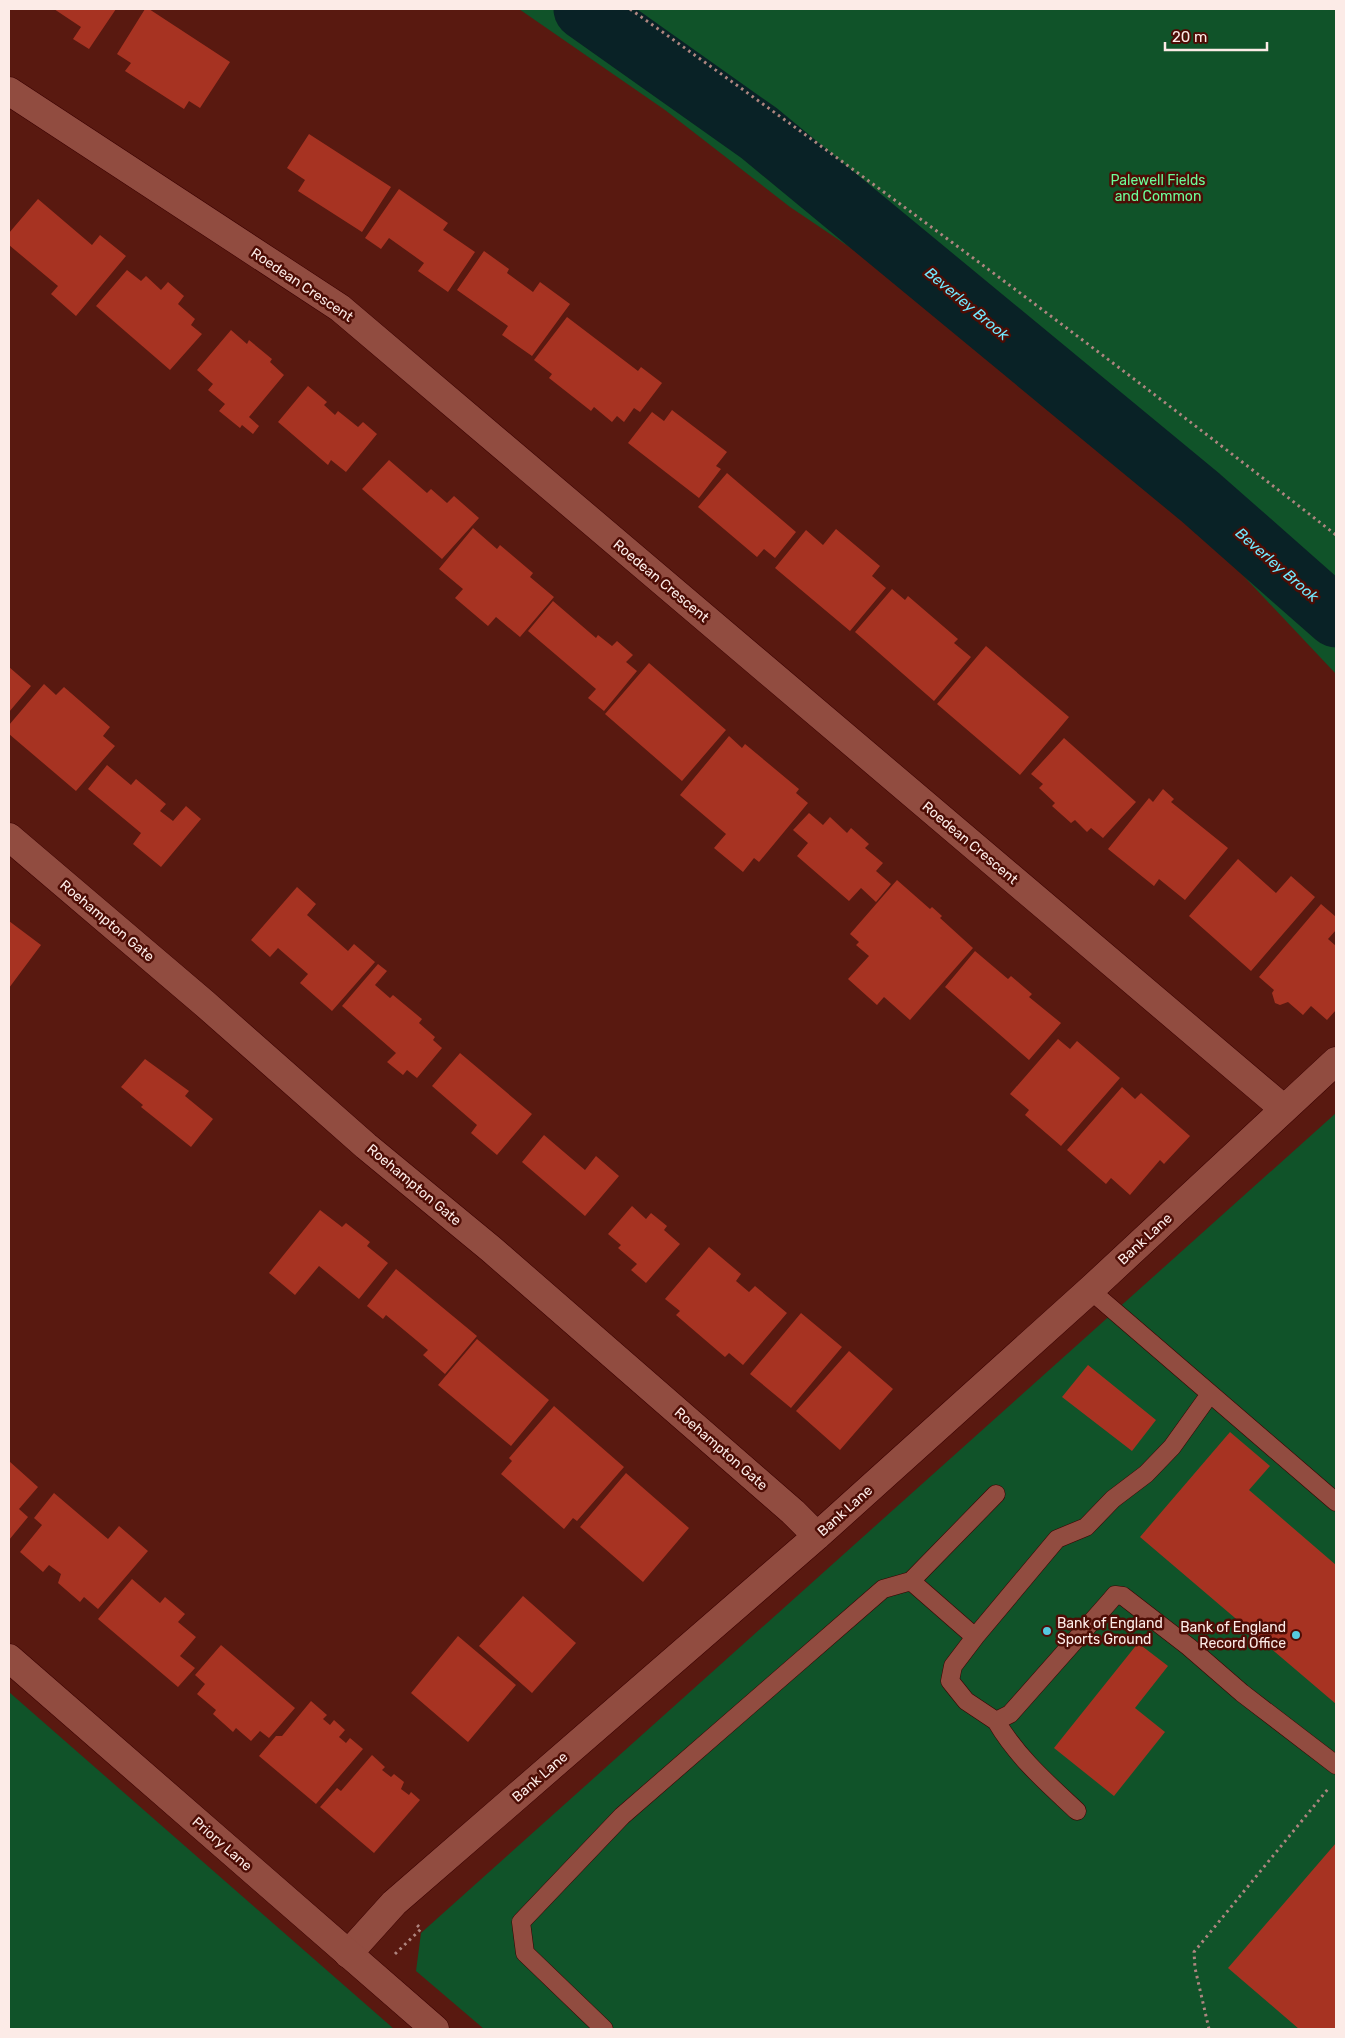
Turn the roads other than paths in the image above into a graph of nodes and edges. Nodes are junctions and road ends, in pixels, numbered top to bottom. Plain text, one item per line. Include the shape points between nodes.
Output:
1 (9, 91) edge
2 (9, 837) edge
3 (1336, 1061) edge
4 (1284, 1109) junction
5 (1090, 1290) junction
6 (1210, 1394) junction
7 (996, 1494) dead end
8 (1336, 1502) edge
9 (817, 1536) junction
10 (911, 1581) junction
11 (975, 1637) junction
12 (9, 1658) edge
13 (996, 1721) junction
14 (1336, 1765) edge
15 (1077, 1811) dead end
16 (348, 1954) junction
17 (435, 2029) edge
18 (604, 2029) edge

1 - 4 street, Roedean Crescent via 340,308
2 - 9 street, Roehampton Gate via 366,1146 491,1249
3 - 4 street, Bank Lane
4 - 5 street, Bank Lane
5 - 6 lane
5 - 9 street, Bank Lane
6 - 8 lane
6 - 11 lane via 1172,1447 1146,1474 1113,1499 1086,1527 1057,1539
7 - 10 lane
9 - 16 street, Bank Lane via 394,1903
10 - 11 lane
10 - 18 lane via 883,1589 622,1816 521,1922 525,1954
11 - 13 lane via 953,1666 950,1681 966,1701
12 - 16 street, Priory Lane
13 - 14 lane via 1010,1714 1116,1595 1123,1596 1189,1647 1242,1694
13 - 15 lane via 1006,1739 1035,1773
16 - 17 street, Priory Lane

